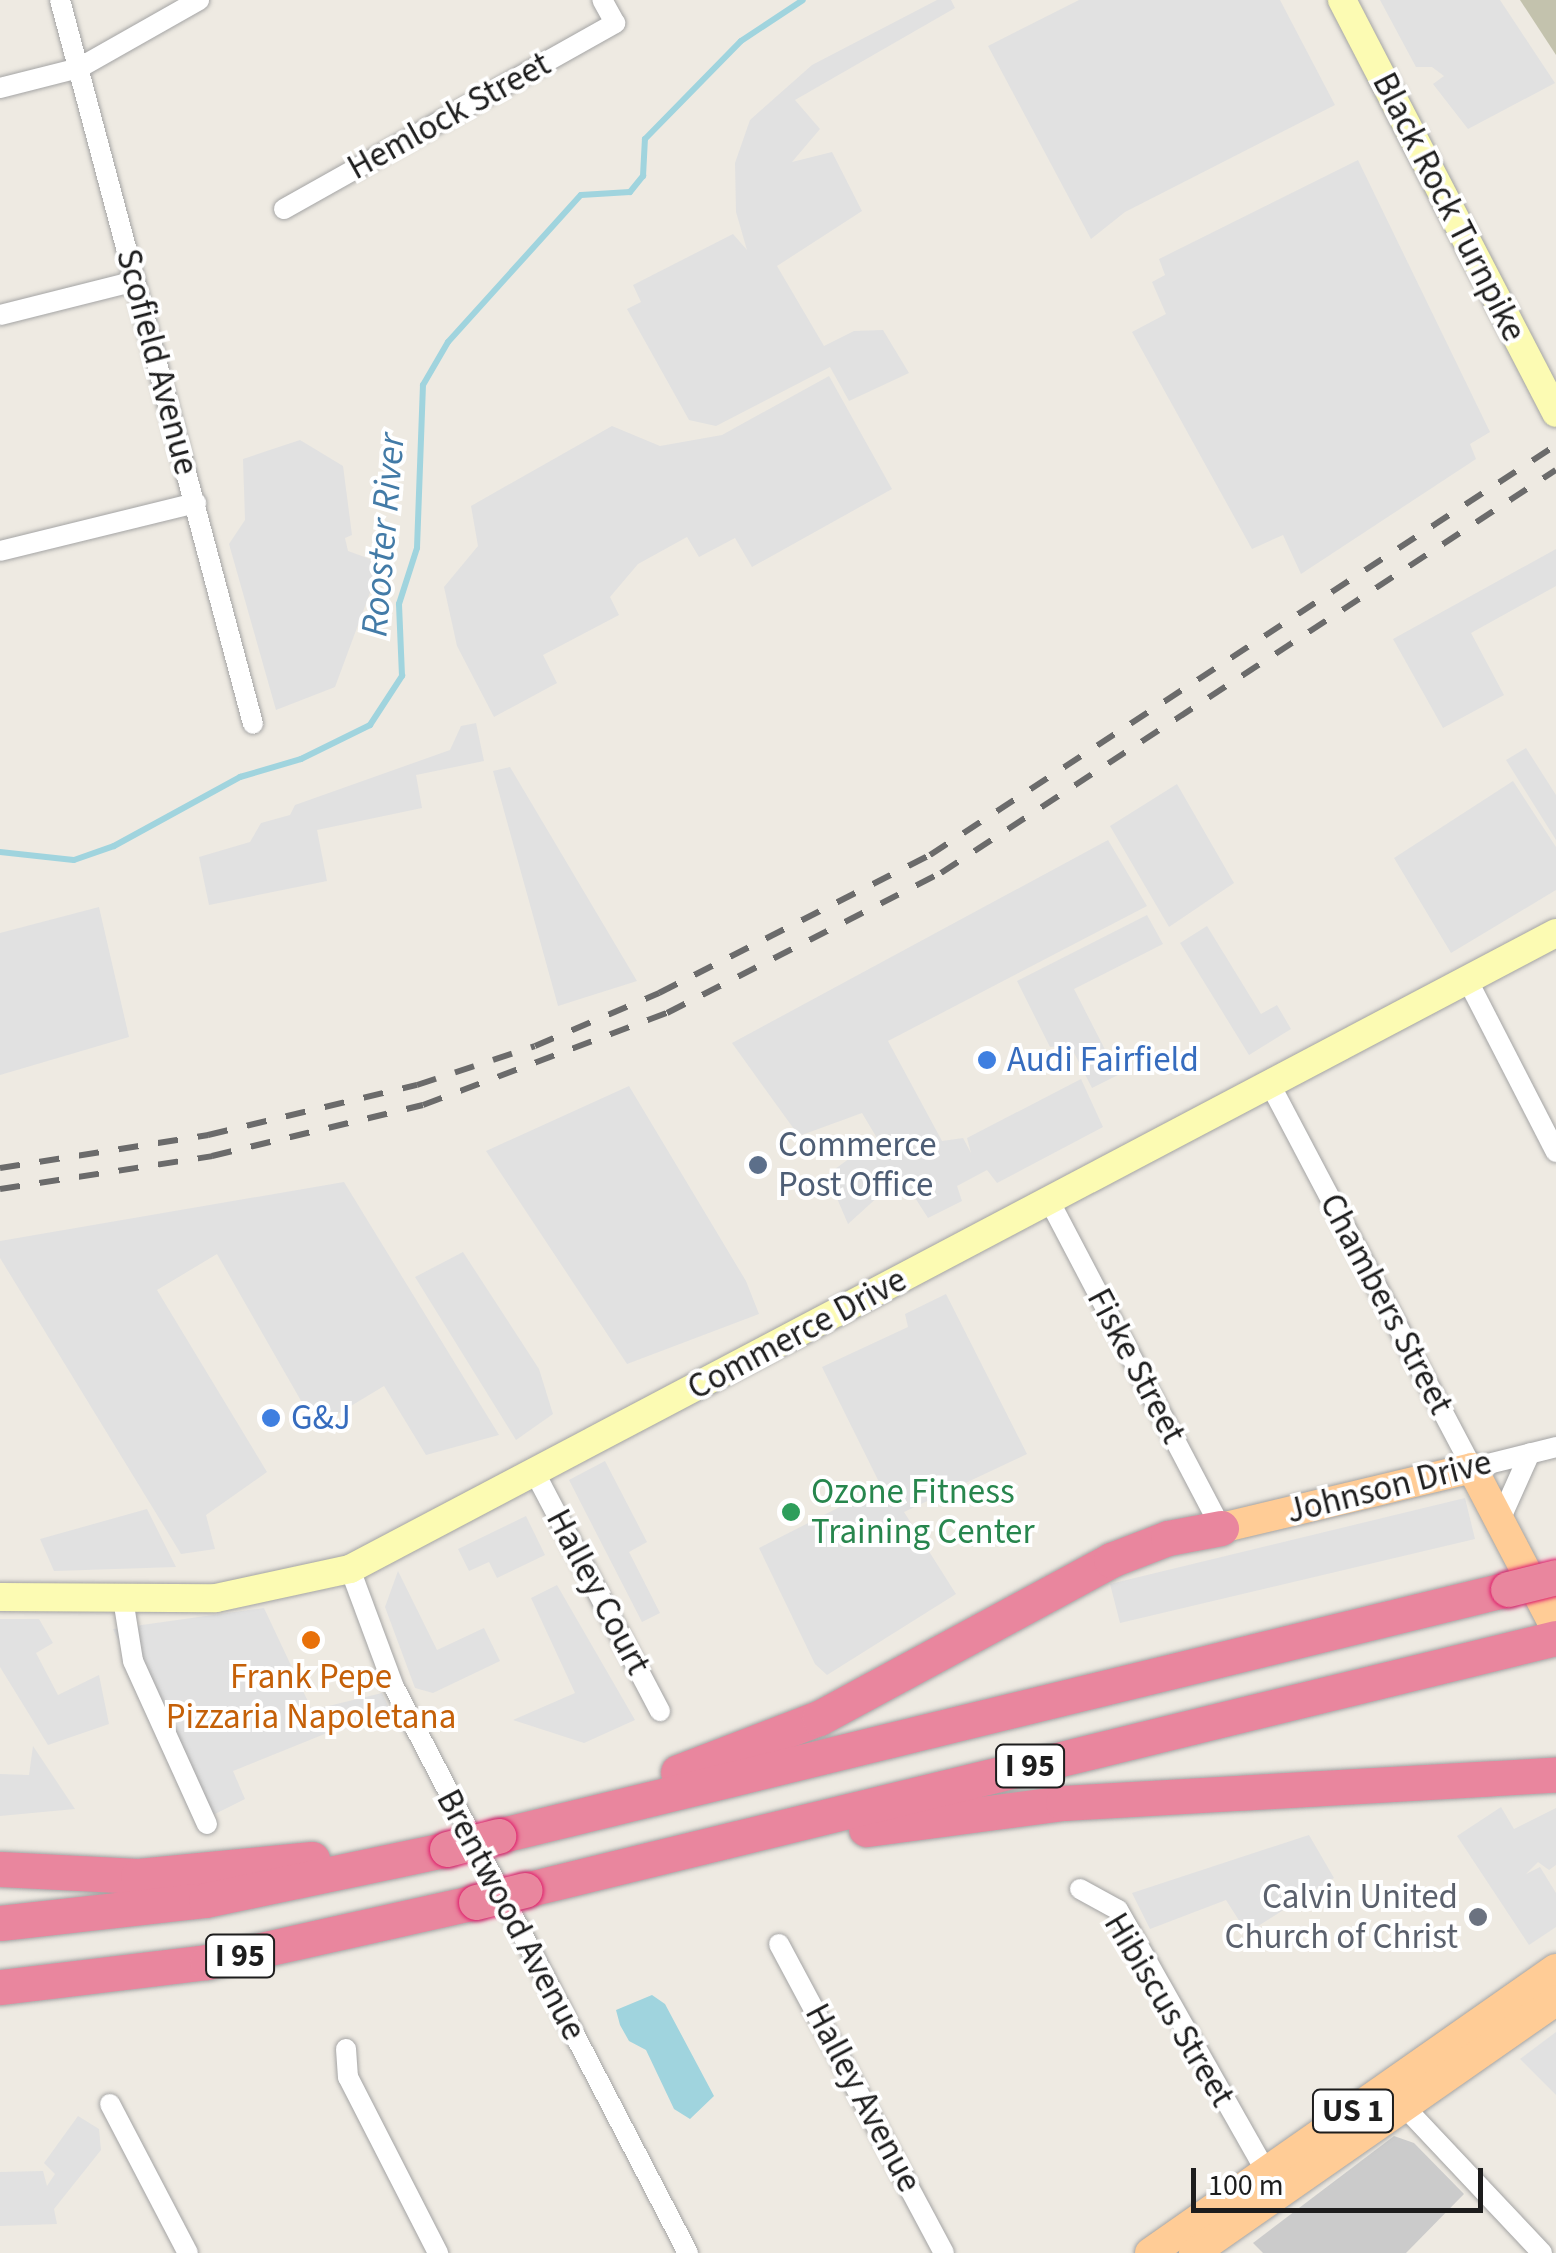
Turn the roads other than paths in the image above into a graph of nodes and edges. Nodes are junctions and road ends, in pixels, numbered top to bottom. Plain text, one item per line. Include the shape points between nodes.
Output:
1 (60, 0) edge
2 (198, 0) edge
3 (602, 0) edge
4 (1342, 0) edge
5 (79, 68) junction
6 (0, 88) edge
7 (284, 209) dead end
8 (135, 281) junction
9 (0, 314) edge
10 (1556, 414) edge
11 (196, 503) junction
12 (0, 551) edge
13 (253, 724) dead end
14 (1556, 934) edge
15 (1469, 983) junction
16 (1272, 1088) junction
17 (1556, 1152) edge
18 (1051, 1204) junction
19 (1556, 1447) edge
20 (1530, 1453) junction
21 (1472, 1468) junction
22 (535, 1474) junction
23 (1500, 1520) junction
24 (1221, 1528) junction
25 (350, 1569) junction
26 (1556, 1578) edge
27 (0, 1597) edge
28 (123, 1600) junction
29 (1549, 1636) edge
30 (660, 1711) dead end
31 (1556, 1775) edge
32 (207, 1824) dead end
33 (498, 1836) junction
34 (447, 1849) junction
35 (0, 1869) edge
36 (1080, 1888) dead end
37 (526, 1890) junction
38 (0, 1922) edge
39 (779, 1944) dead end
40 (1556, 1969) edge
41 (0, 1988) edge
42 (1556, 2000) edge
43 (346, 2049) dead end
44 (1396, 2096) junction
45 (110, 2104) dead end
46 (1273, 2183) junction
47 (1210, 2240) edge
48 (188, 2253) edge
49 (438, 2253) edge
50 (688, 2253) edge
51 (944, 2253) edge
52 (1150, 2253) edge
53 (1542, 2253) edge

1 - 5 street, Scofield Avenue
2 - 5 street
3 - 7 street, Hemlock Street via 615,23
4 - 10 main road, Black Rock Turnpike
5 - 6 street
5 - 8 street, Scofield Avenue
8 - 9 street
8 - 11 street, Scofield Avenue
11 - 12 street
11 - 13 street, Scofield Avenue
14 - 15 main road, Commerce Drive
15 - 16 main road, Commerce Drive
15 - 17 street
16 - 18 main road, Commerce Drive
16 - 21 street, Chambers Street
18 - 22 main road, Commerce Drive
18 - 24 street, Fiske Street
19 - 20 street, Johnson Drive
20 - 21 street, Johnson Drive
20 - 23 street
21 - 23 main road, Chambers Street
21 - 24 main road, Johnson Drive
22 - 25 main road, Commerce Drive
22 - 30 street, Halley Court
23 - 29 main road, Chambers Street
24 - 33 highway via 1168,1538 1111,1560 788,1732
25 - 28 main road, Commerce Drive via 216,1598
25 - 50 street, Brentwood Avenue via 394,1687
26 - 33 highway, I 95, bridge
27 - 28 main road, Commerce Drive
28 - 32 street via 133,1662
29 - 37 highway, I 95
31 - 37 highway via 1004,1807
33 - 34 highway, I 95, bridge
34 - 35 highway via 138,1876
34 - 38 highway, I 95 via 206,1900
36 - 46 street, Hibiscus Street via 1118,1910
37 - 41 highway, I 95, bridge via 207,1962
39 - 51 street, Halley Avenue
40 - 44 main road, US 1
42 - 44 main road, US 1
43 - 49 street via 348,2077
44 - 46 main road, US 1
44 - 53 street
45 - 48 street
46 - 47 main road, US 1
47 - 52 main road, US 1

